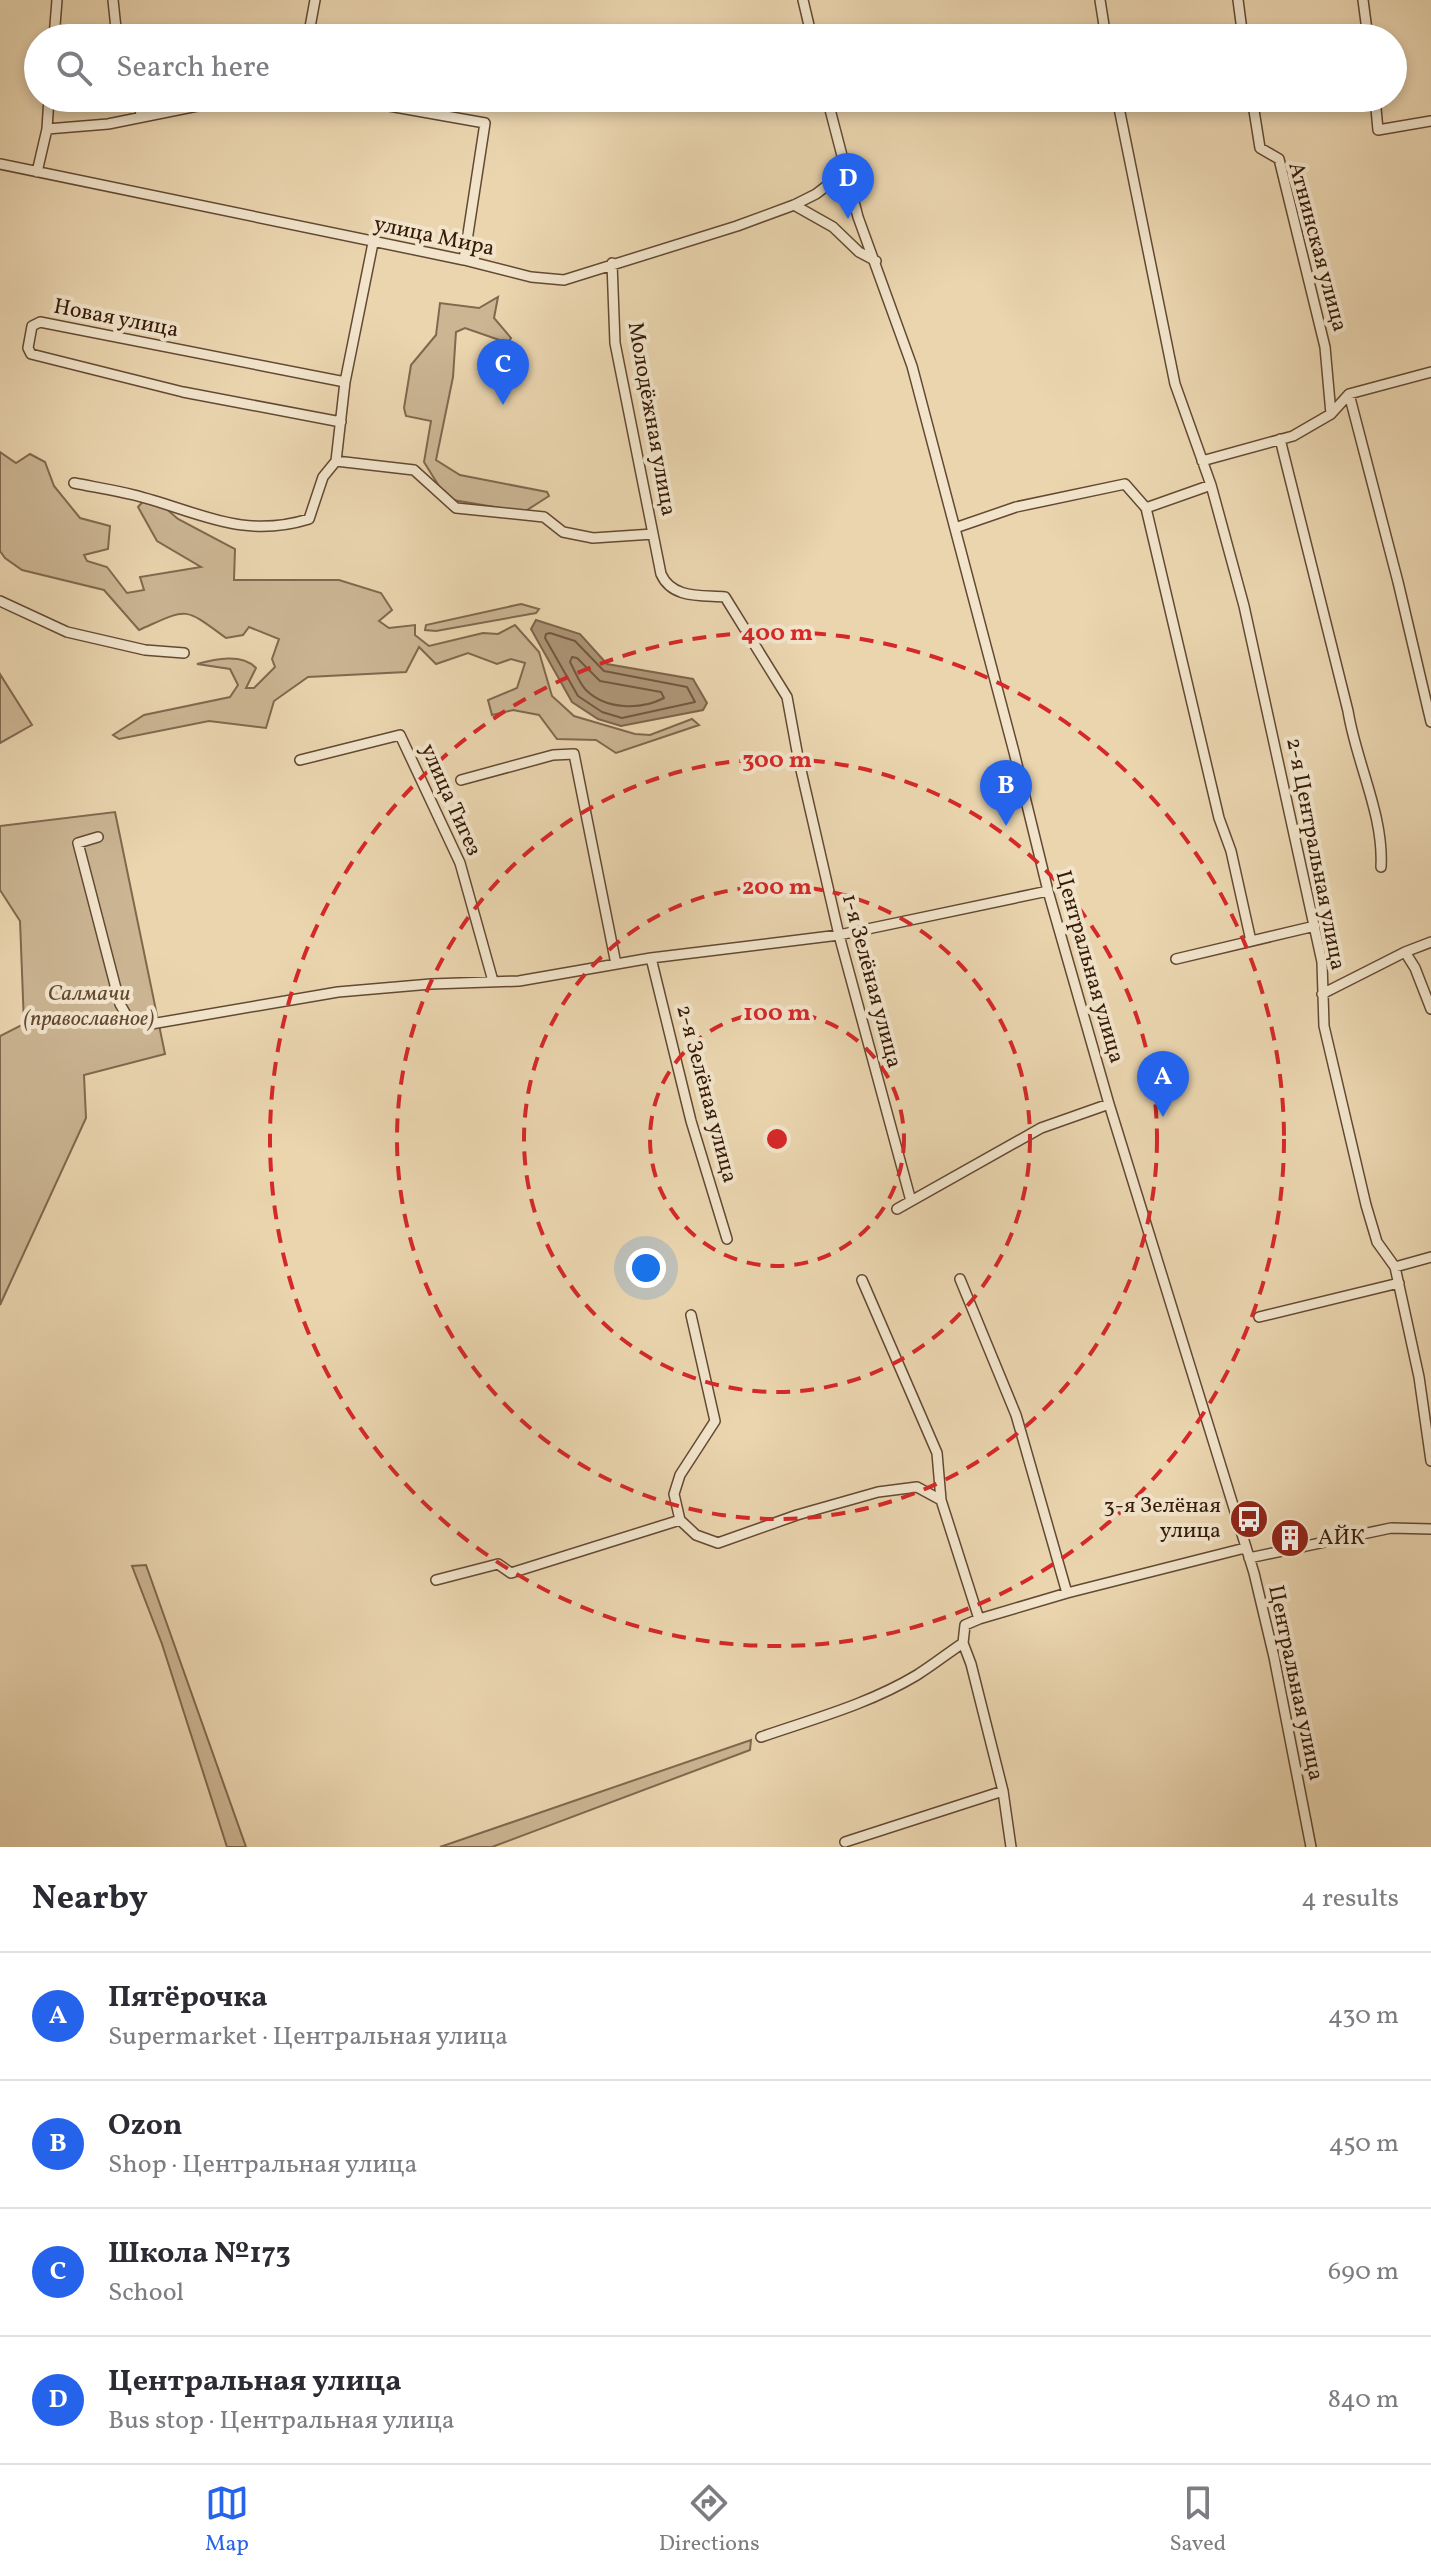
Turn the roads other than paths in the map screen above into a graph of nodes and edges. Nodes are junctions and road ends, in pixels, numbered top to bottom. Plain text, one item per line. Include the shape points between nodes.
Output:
1 (57, 0) edge
2 (113, 0) edge
3 (315, 0) edge
4 (803, 0) edge
5 (1100, 0) edge
6 (1238, 0) edge
7 (1363, 0) edge
8 (55, 24) edge
9 (116, 24) edge
10 (311, 24) edge
11 (809, 24) edge
12 (1104, 24) edge
13 (1241, 24) edge
14 (1366, 24) edge
15 (48, 112) edge
16 (140, 112) edge
17 (167, 112) edge
18 (423, 112) edge
19 (831, 112) edge
20 (1120, 112) edge
21 (1254, 112) edge
22 (1376, 112) edge
23 (142, 117) junction
24 (1431, 121) edge
25 (47, 129) junction
26 (0, 164) edge
27 (846, 171) junction
28 (37, 172) junction
29 (794, 205) junction
30 (373, 243) junction
31 (464, 260) junction
32 (876, 261) junction
33 (612, 263) junction
34 (1431, 372) edge
35 (345, 382) junction
36 (1349, 394) junction
37 (1331, 414) junction
38 (341, 422) junction
39 (1280, 439) junction
40 (336, 461) junction
41 (1202, 461) junction
42 (74, 483) dead end
43 (1211, 485) junction
44 (1146, 508) junction
45 (955, 528) junction
46 (653, 534) junction
47 (725, 597) joint
48 (0, 601) edge
49 (184, 653) dead end
50 (1431, 722) edge
51 (300, 760) dead end
52 (461, 780) dead end
53 (98, 837) dead end
54 (1381, 867) dead end
55 (1048, 891) junction
56 (1315, 926) junction
57 (839, 935) junction
58 (1251, 941) junction
59 (1431, 942) edge
60 (1405, 952) junction
61 (651, 958) junction
62 (1176, 959) dead end
63 (616, 964) junction
64 (493, 981) junction
65 (1322, 994) junction
66 (1431, 1009) edge
67 (1109, 1104) junction
68 (911, 1201) junction
69 (897, 1209) dead end
70 (727, 1239) dead end
71 (1431, 1257) edge
72 (1395, 1267) junction
73 (960, 1279) dead end
74 (862, 1280) dead end
75 (1399, 1283) junction
76 (691, 1315) dead end
77 (1259, 1317) dead end
78 (1431, 1461) edge
79 (941, 1500) junction
80 (680, 1520) junction
81 (1431, 1529) edge
82 (1247, 1553) junction
83 (436, 1580) dead end
84 (1067, 1593) junction
85 (979, 1619) junction
86 (963, 1643) junction
87 (761, 1737) dead end
88 (1003, 1791) junction
89 (845, 1842) dead end
90 (1011, 1847) edge
91 (1311, 1847) edge

1 - 8 street
2 - 9 street
3 - 10 street
4 - 11 street
5 - 12 street
6 - 13 street
7 - 14 street
15 - 25 street
16 - 23 street
17 - 23 street
18 - 31 street via 485,123
19 - 27 street, Центральная улица
20 - 41 street, 2-я Центральная улица via 1175,384
21 - 37 street, Атнинская улица via 1260,148 1279,159 1325,347
22 - 24 street via 1378,130
23 - 25 street
25 - 28 street
26 - 28 street, улица Мира
27 - 29 street, улица Мира
27 - 32 street, Центральная улица
28 - 30 street, улица Мира
29 - 32 street
29 - 33 street, улица Мира
30 - 31 street, улица Мира
30 - 35 street
31 - 33 street, улица Мира via 564,280
32 - 45 street, Центральная улица via 912,366
33 - 46 street, Молодёжная улица via 615,343
34 - 36 street
35 - 38 street
35 - 38 street, Новая улица via 40,322 32,326 28,348 31,354 183,392
36 - 37 street
36 - 50 street
37 - 39 street
38 - 40 street
39 - 41 street
39 - 54 street via 1353,744 1377,822
40 - 42 street via 323,477 309,519 282,527 238,525
40 - 46 street, Молодёжная улица via 414,470 456,508 544,517 563,532 593,538
41 - 43 street, 2-я Центральная улица
43 - 44 street
43 - 56 street, 2-я Центральная улица via 1244,606
44 - 45 street via 1125,484 1016,507
44 - 58 street
45 - 55 street, Центральная улица
46 - 47 street, Молодёжная улица via 666,586
47 - 57 street, 1-я Зелёная улица via 787,697
48 - 49 street via 67,632
51 - 64 street, улица Тигез via 400,735 460,863
52 - 63 street via 574,754
53 - 64 street via 78,843 120,1004 129,1020 151,1024 338,992
55 - 57 street
55 - 67 street, Центральная улица
56 - 58 street
56 - 65 street, 2-я Центральная улица
57 - 61 street
57 - 68 street, 1-я Зелёная улица
58 - 62 street
59 - 60 street
60 - 65 street
60 - 66 street
61 - 63 street
61 - 70 street, 2-я Зелёная улица
63 - 64 street
65 - 72 street, 2-я Центральная улица via 1324,1026 1361,1185 1377,1242
67 - 68 street via 1041,1128
67 - 82 street, Центральная улица
68 - 69 street
71 - 72 street
72 - 75 street, 2-я Центральная улица
73 - 84 street via 1016,1415
74 - 79 street via 937,1453
75 - 77 street
75 - 78 street, 2-я Центральная улица
76 - 80 street via 715,1421 680,1475 674,1494
79 - 80 street via 917,1487 878,1492 718,1543 696,1535
79 - 85 street
80 - 83 street via 511,1573 498,1564
81 - 82 street via 1391,1528
82 - 84 street
82 - 91 street, Центральная улица via 1274,1657
84 - 85 street
85 - 86 street via 965,1625
86 - 87 street via 896,1686
86 - 88 street
88 - 89 street
88 - 90 street

